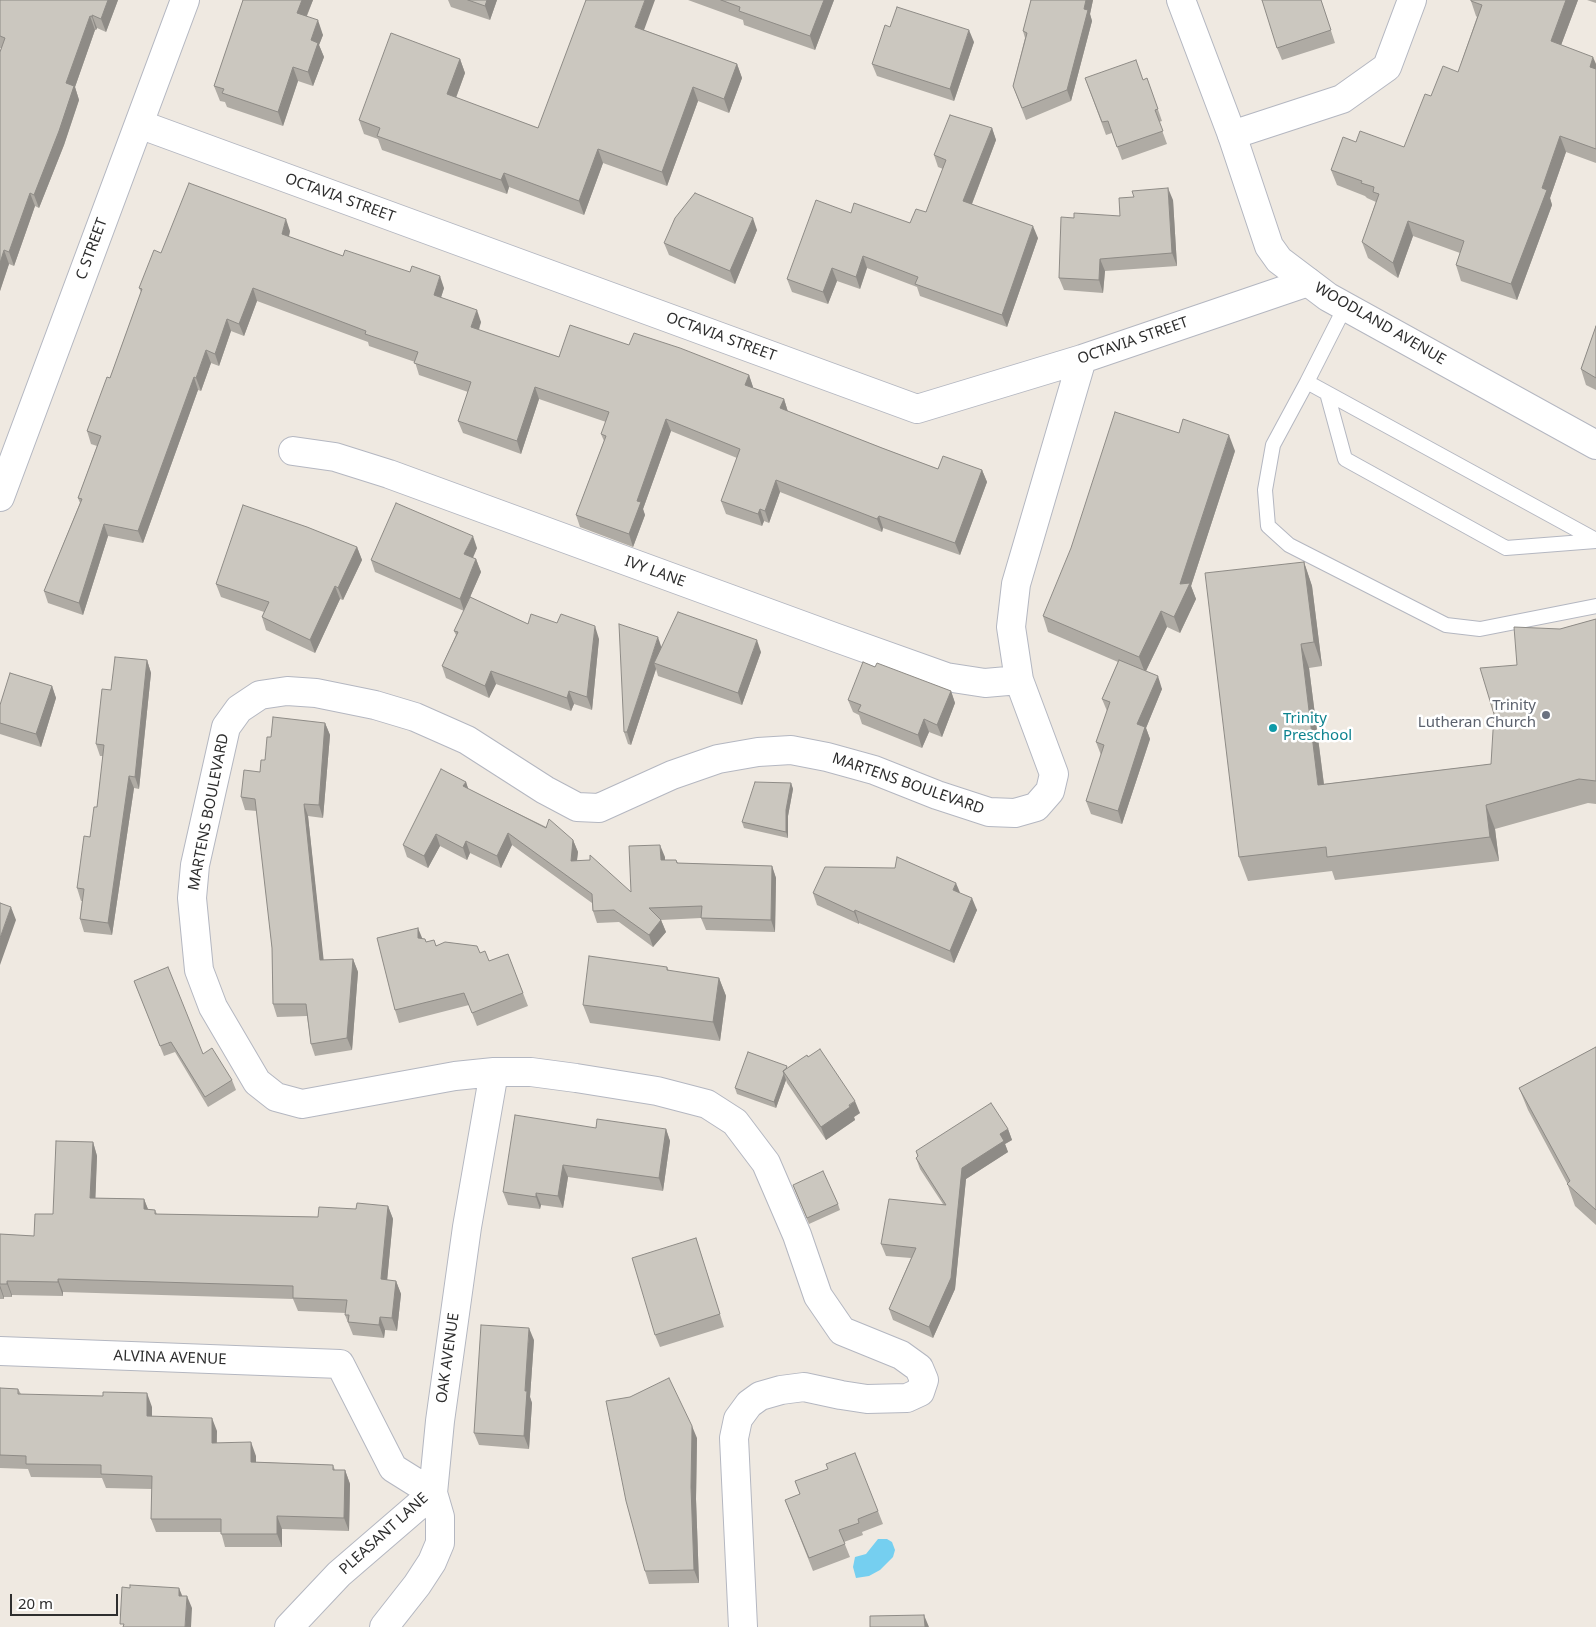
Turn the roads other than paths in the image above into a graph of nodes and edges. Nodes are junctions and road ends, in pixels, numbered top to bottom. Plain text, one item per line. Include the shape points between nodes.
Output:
1 (185, 0) edge
2 (1182, 0) edge
3 (1412, 0) edge
4 (139, 124) junction
5 (1232, 135) junction
6 (1308, 282) junction
7 (1344, 307) junction
8 (1082, 359) junction
9 (1307, 382) junction
10 (1327, 393) junction
11 (1596, 445) edge
12 (293, 451) dead end
13 (0, 497) edge
14 (1596, 541) edge
15 (1596, 606) edge
16 (1019, 680) junction
17 (494, 1072) junction
18 (0, 1351) edge
19 (340, 1364) joint
20 (433, 1493) junction
21 (289, 1627) edge
22 (384, 1627) edge
23 (743, 1627) edge

1 - 4 street, C STREET
2 - 5 street, WOODLAND AVENUE
3 - 5 street via 1387,67 1342,98
4 - 8 street, OCTAVIA STREET via 917,409
4 - 13 street, C STREET
5 - 6 street, WOODLAND AVENUE via 1269,246 1279,260
6 - 7 street, WOODLAND AVENUE
6 - 8 street, OCTAVIA STREET
7 - 9 lane
7 - 11 street, WOODLAND AVENUE
8 - 16 street, MARTENS BOULEVARD via 1016,584 1011,627
9 - 10 lane
9 - 15 lane via 1273,445 1265,490 1268,526 1289,545 1446,624 1480,629
10 - 14 lane
10 - 14 lane via 1345,459 1506,548
12 - 16 street, IVY LANE via 335,457 389,474 946,677 985,683
16 - 17 street, MARTENS BOULEVARD via 1054,774 1050,791 1036,807 1015,813 989,812 874,770 791,750 718,759 672,775 599,808 577,807 467,740 415,717 376,705 316,693 287,691 260,695 239,709 226,727 195,865 192,898 199,970 213,1007 257,1082 276,1097 302,1104
17 - 20 street, OAK AVENUE via 454,1315
17 - 23 street, MARTENS BOULEVARD via 540,1073 657,1091 708,1104 735,1122 766,1163 797,1235 818,1296 842,1331 901,1355 919,1368 924,1380 920,1392 907,1398 841,1395 804,1386 760,1396 738,1419 734,1438
18 - 19 street, ALVINA AVENUE
19 - 20 street, PLEASANT LANE via 393,1468
20 - 21 street, PLEASANT LANE via 339,1574
20 - 22 street, OAK AVENUE via 440,1518 440,1543 432,1562

